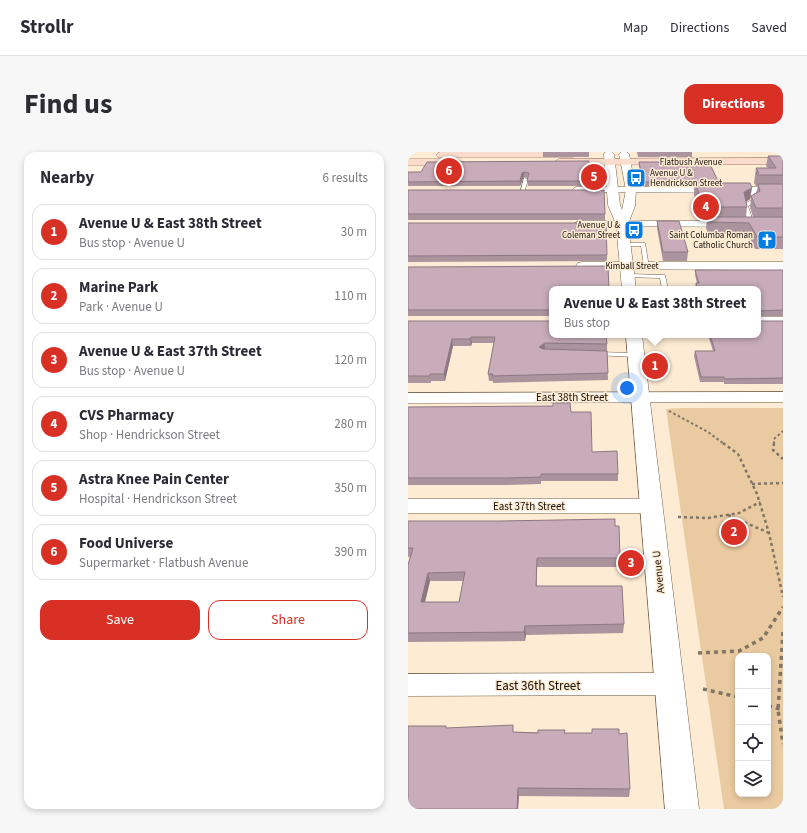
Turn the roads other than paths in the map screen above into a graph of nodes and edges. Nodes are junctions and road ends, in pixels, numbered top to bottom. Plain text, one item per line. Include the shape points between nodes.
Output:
1 (485, 152) edge
2 (530, 152) edge
3 (542, 154) junction
4 (783, 154) edge
5 (408, 155) edge
6 (464, 155) junction
7 (610, 156) edge
8 (625, 156) edge
9 (783, 161) edge
10 (408, 162) edge
11 (526, 179) edge
12 (523, 190) edge
13 (567, 190) edge
14 (613, 190) junction
15 (631, 190) junction
16 (751, 190) junction
17 (783, 190) edge
18 (565, 224) edge
19 (622, 224) junction
20 (752, 224) junction
21 (783, 224) edge
22 (624, 244) junction
23 (572, 266) edge
24 (647, 266) junction
25 (783, 266) edge
26 (628, 277) edge
27 (665, 286) edge
28 (761, 321) edge
29 (783, 321) edge
30 (634, 338) edge
31 (588, 354) edge
32 (636, 355) junction
33 (640, 397) junction
34 (783, 397) edge
35 (408, 398) edge
36 (408, 506) edge
37 (651, 506) junction
38 (669, 684) junction
39 (408, 685) edge
40 (682, 809) edge

1 - 6 street
2 - 3 street
3 - 6 main road, Flatbush Avenue
3 - 7 main road, Flatbush Avenue
4 - 8 main road, Flatbush Avenue
5 - 6 main road, Flatbush Avenue
7 - 8 main road, Flatbush Avenue
7 - 10 main road, Flatbush Avenue via 481,162
7 - 14 main road
8 - 9 main road, Flatbush Avenue
8 - 15 main road
11 - 12 lane
13 - 14 street
14 - 15 street
14 - 19 main road via 614,205
15 - 16 street
15 - 19 main road via 629,206
16 - 17 street
16 - 20 lane via 755,201 746,205 746,209
18 - 19 street
19 - 20 street
19 - 22 main road
20 - 21 street
22 - 24 lane via 643,244
22 - 26 main road
23 - 26 street, Kimball Street
24 - 25 street, Kimball Street
24 - 26 street, Kimball Street
26 - 27 lane via 663,276
28 - 29 street
30 - 32 main road, Avenue U
31 - 32 lane
32 - 33 main road, Avenue U
33 - 34 street, East 38th Street
33 - 35 street, East 38th Street
33 - 37 main road, Avenue U
36 - 37 street, East 37th Street
37 - 38 main road, Avenue U
38 - 39 street, East 36th Street
38 - 40 main road, Avenue U

